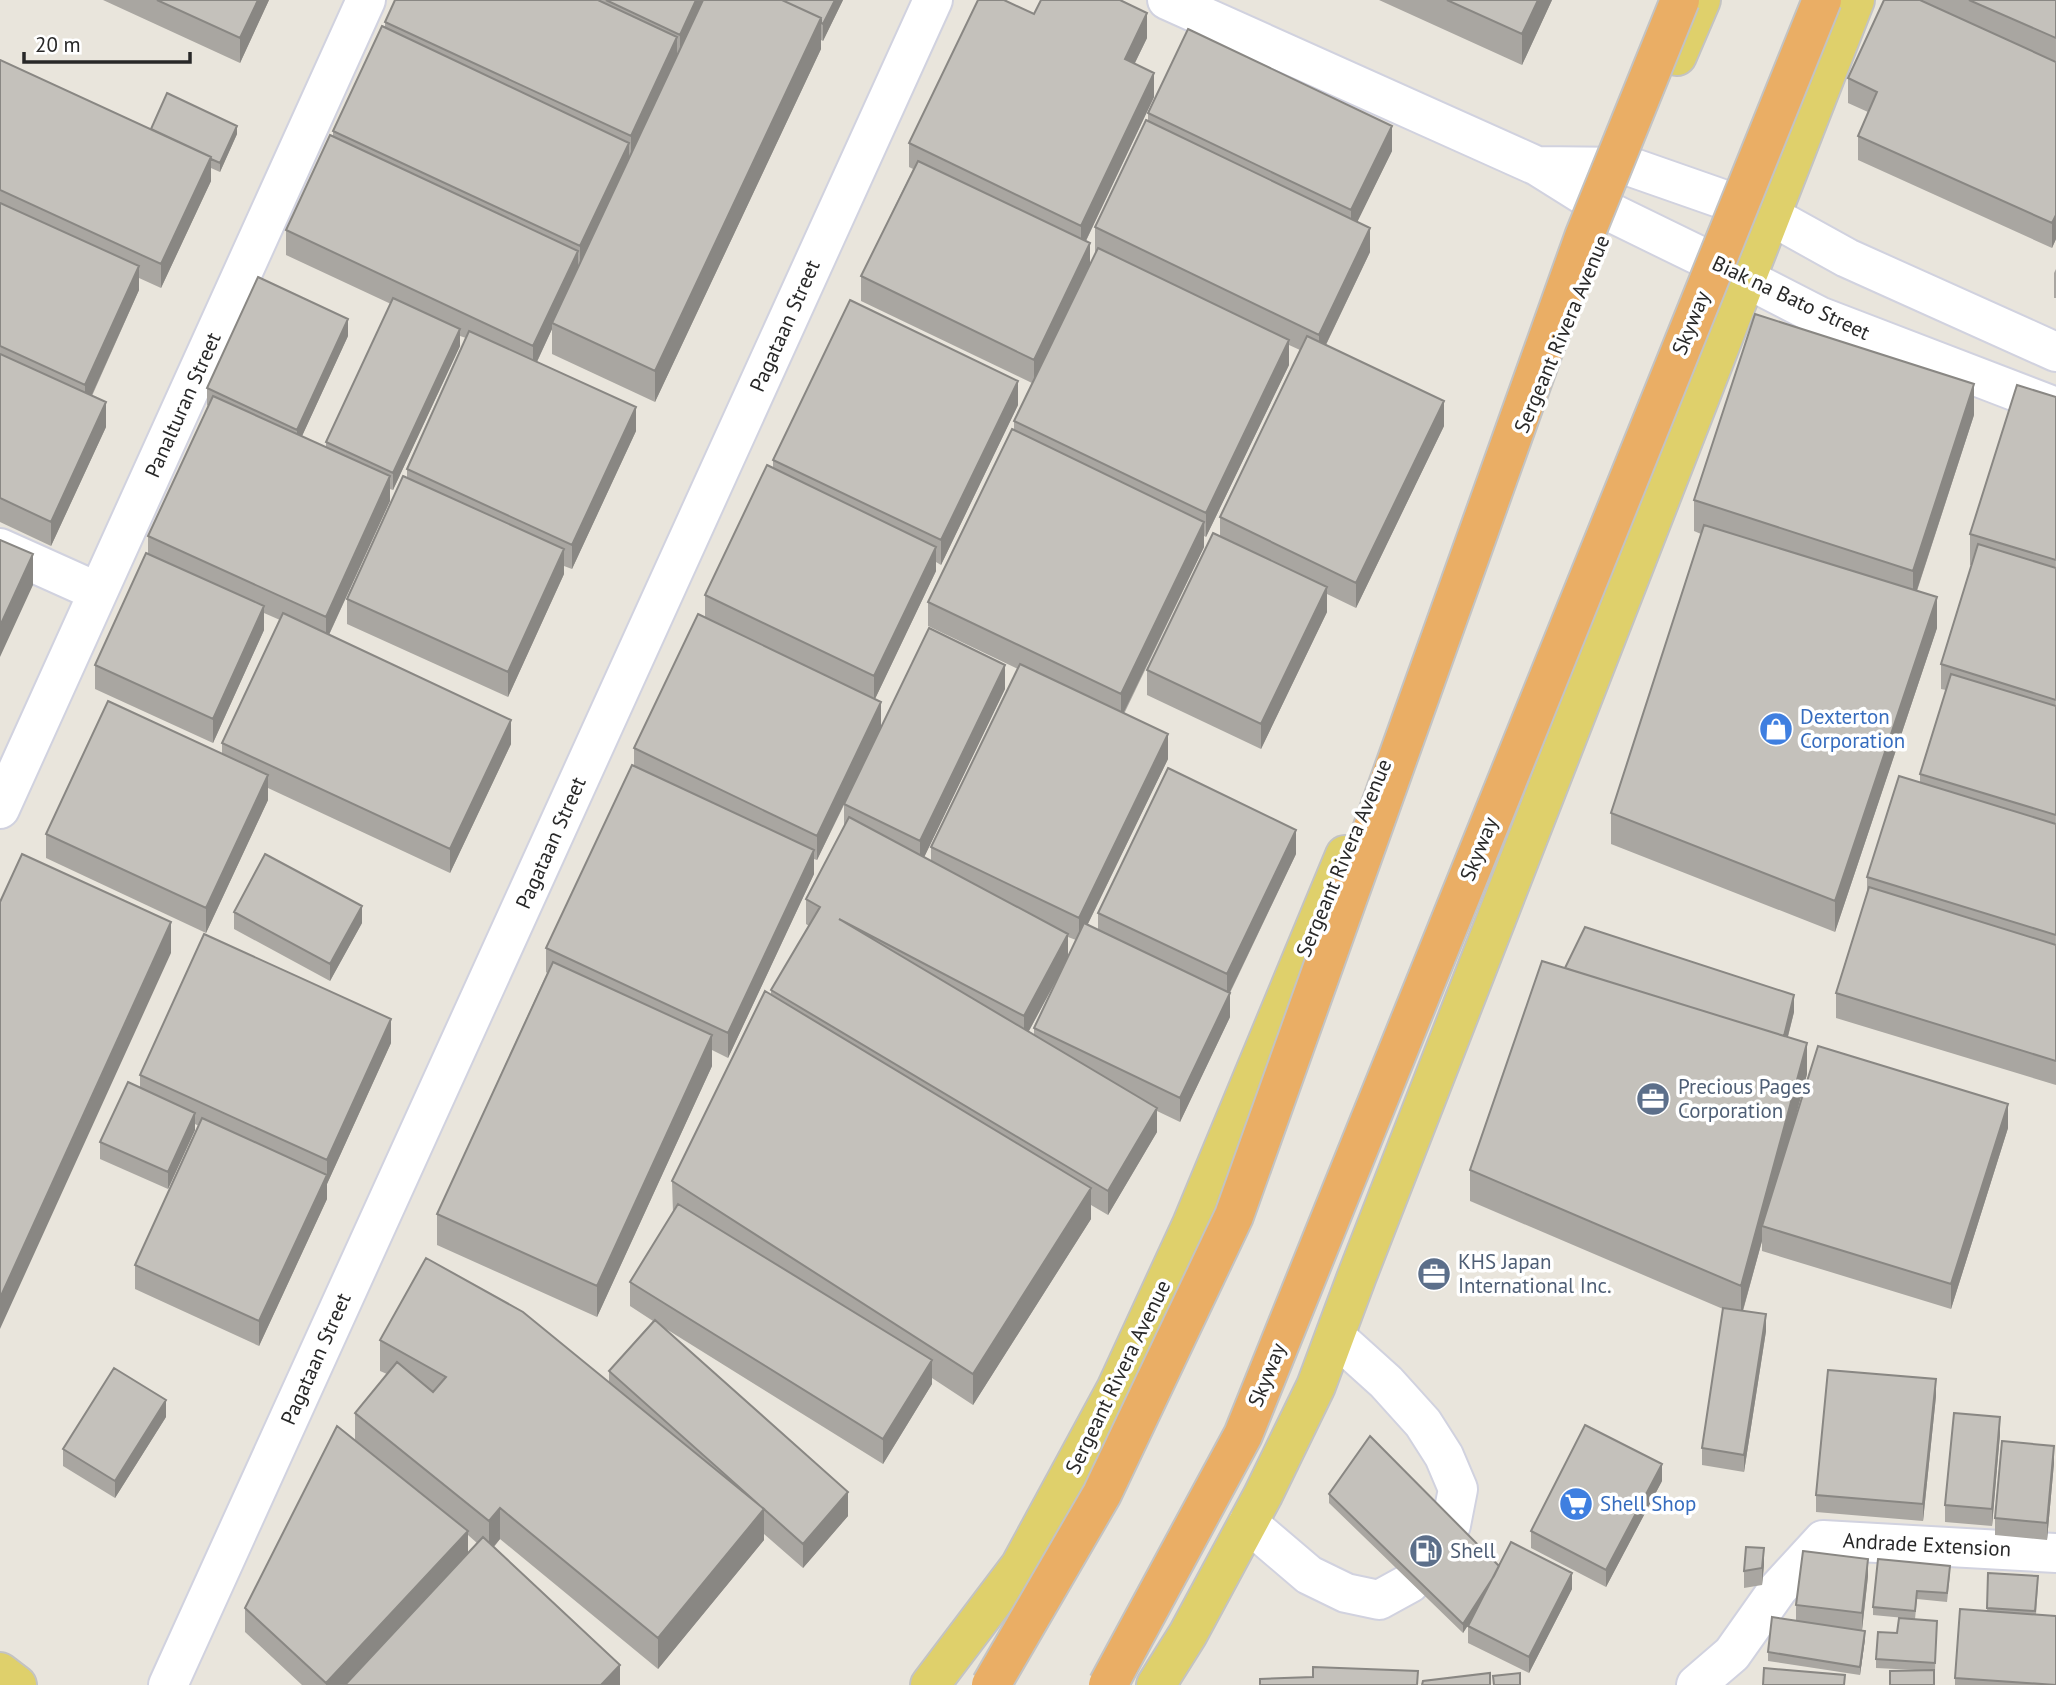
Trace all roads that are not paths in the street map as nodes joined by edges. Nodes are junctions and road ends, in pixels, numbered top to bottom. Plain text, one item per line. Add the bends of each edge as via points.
1 (366, 0) edge
2 (933, 0) edge
3 (1167, 0) edge
4 (1680, 0) edge
5 (1701, 0) edge
6 (1822, 0) edge
7 (1855, 0) edge
8 (1537, 166) junction
9 (1631, 167) junction
10 (1612, 214) junction
11 (1771, 216) junction
12 (1745, 278) junction
13 (2056, 352) edge
14 (2056, 407) edge
15 (0, 548) edge
16 (98, 592) junction
17 (0, 809) edge
18 (1335, 1336) junction
19 (1248, 1523) junction
20 (1451, 1525) edge
21 (2056, 1553) edge
22 (1410, 1583) edge
23 (0, 1672) edge
24 (17, 1685) edge
25 (168, 1685) edge
26 (930, 1685) edge
27 (991, 1685) edge
28 (1108, 1685) edge
29 (1156, 1685) edge
30 (1696, 1685) edge

1 - 16 street, Panalturan Street
2 - 25 street, Pagataan Street
3 - 8 street, Biak na Bato Street
4 - 27 highway, bridge via 1584,237 1234,1216 1101,1494
5 - 9 main road, Sergeant Rivera Avenue
6 - 28 highway, Skyway, bridge via 1243,1435
7 - 11 main road
8 - 9 street, Biak na Bato Street
8 - 10 street, Biak na Bato Street
9 - 10 main road, Sergeant Rivera Avenue
9 - 11 street, Biak na Bato Street
10 - 12 street, Biak na Bato Street
10 - 26 main road, Sergeant Rivera Avenue via 1192,1224 1116,1389 1020,1566
11 - 12 main road
11 - 13 street, Biak na Bato Street via 1847,258
12 - 14 street, Biak na Bato Street via 1819,316
12 - 18 main road
15 - 16 street
16 - 17 street, Panalturan Street
18 - 19 main road via 1316,1386
18 - 20 street via 1423,1423 1444,1456 1458,1489
19 - 22 street via 1309,1575 1346,1593 1380,1600
19 - 29 main road
21 - 30 street, Andrade Extension via 1823,1540 1778,1589 1732,1654
23 - 24 main road

